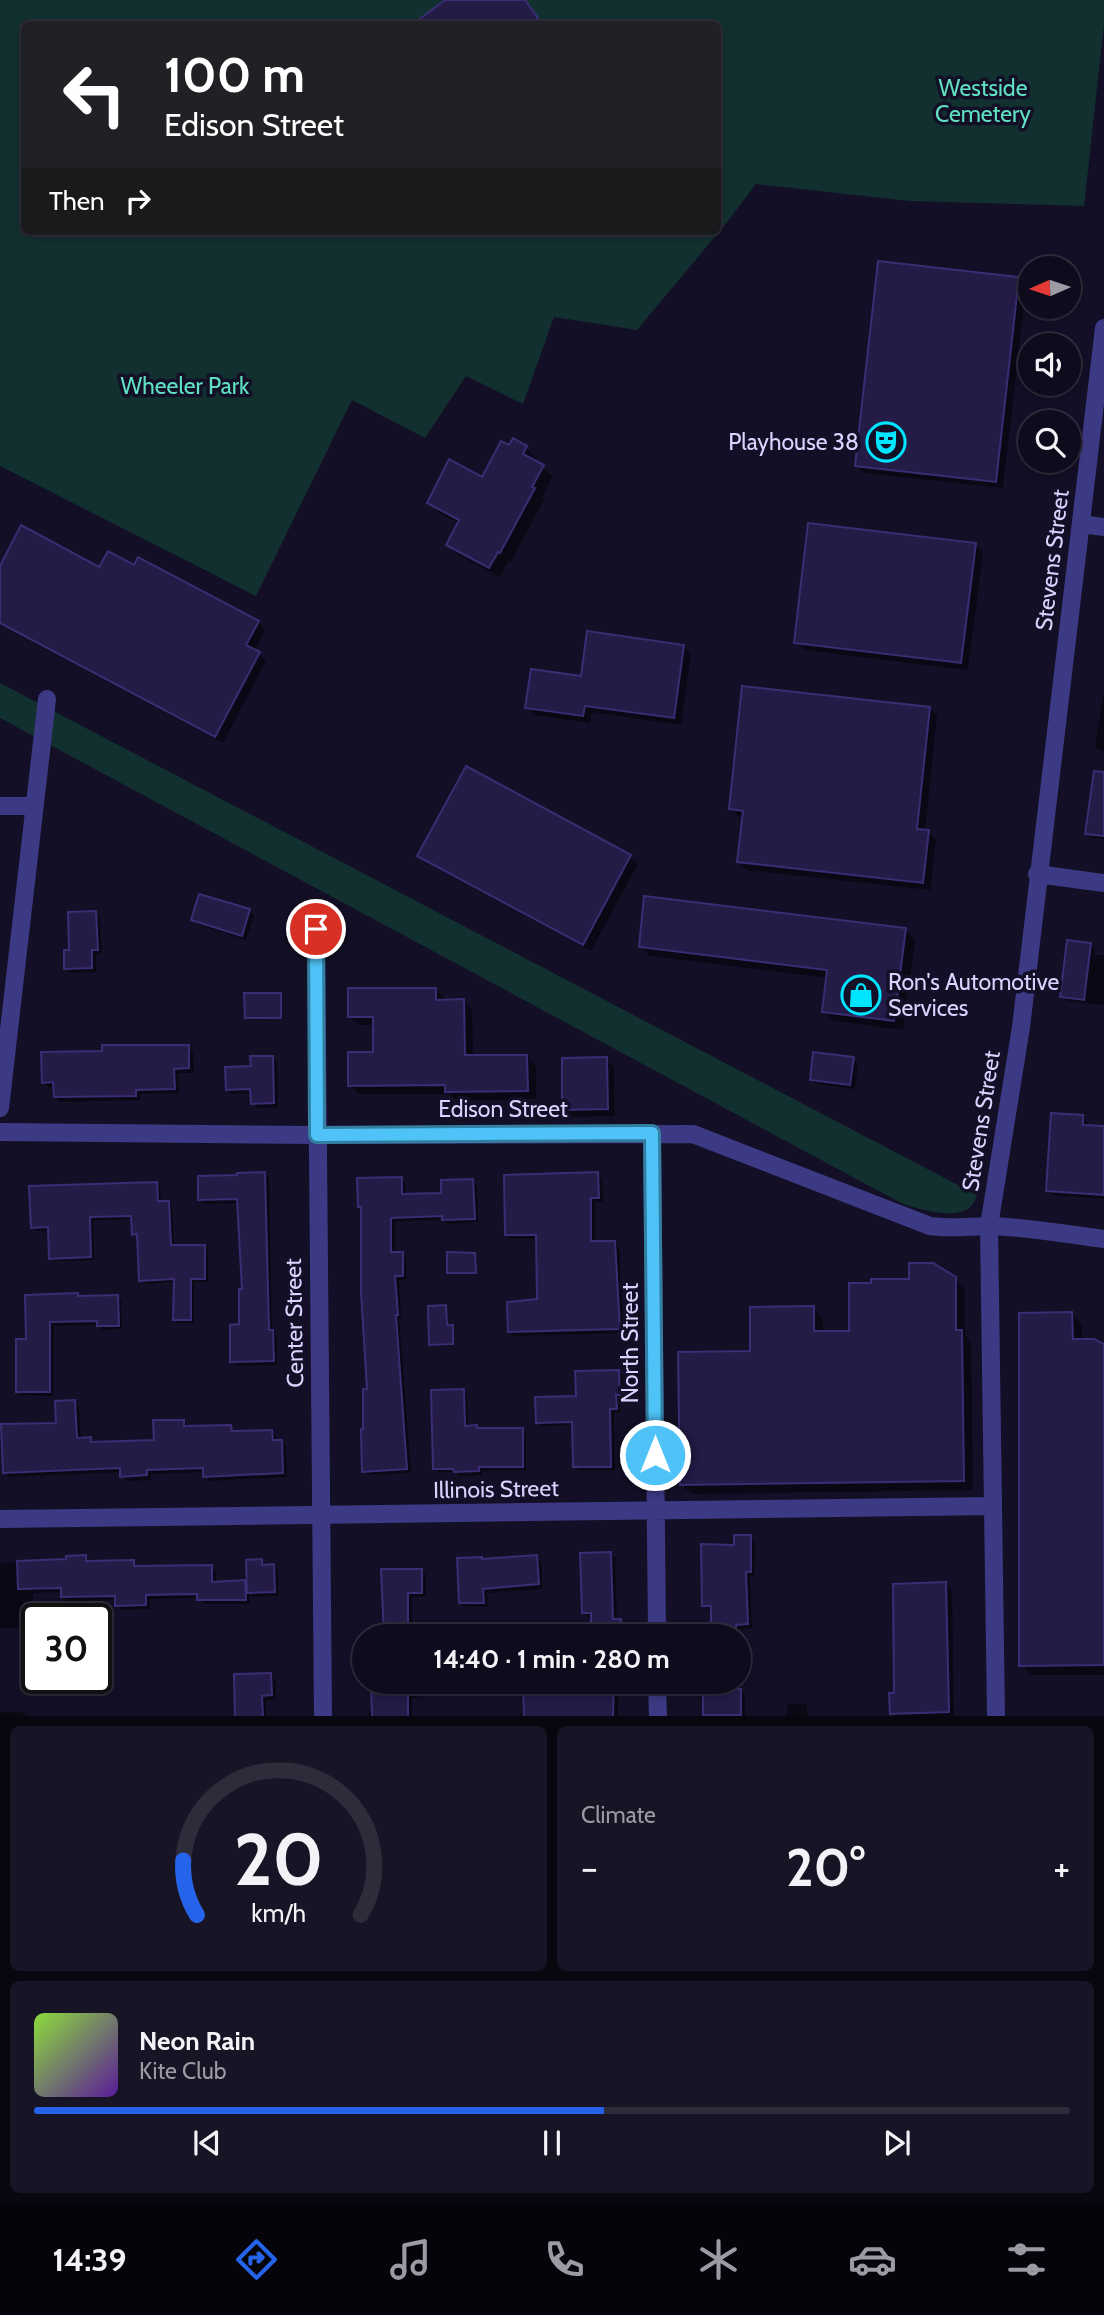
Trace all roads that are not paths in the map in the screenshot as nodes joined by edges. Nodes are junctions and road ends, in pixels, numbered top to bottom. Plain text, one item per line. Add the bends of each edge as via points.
1 (1104, 328) edge
2 (1081, 524) junction
3 (1104, 527) edge
4 (47, 699) dead end
5 (0, 806) edge
6 (34, 806) junction
7 (1037, 874) junction
8 (1104, 883) edge
9 (316, 929) dead end
10 (0, 1108) edge
11 (0, 1132) edge
12 (652, 1133) junction
13 (317, 1135) junction
14 (989, 1226) junction
15 (1104, 1239) edge
16 (993, 1506) junction
17 (655, 1511) junction
18 (321, 1516) junction
19 (0, 1519) edge
20 (657, 1624) edge
21 (657, 1694) edge
22 (323, 1716) edge
23 (658, 1716) edge
24 (996, 1716) edge

1 - 2 street, Stevens Street
2 - 3 street
2 - 7 street, Stevens Street
4 - 6 street
5 - 6 street
6 - 10 street
7 - 8 street
7 - 14 street, Stevens Street via 1021,1027
9 - 13 street, Center Street
11 - 13 street, Edison Street
12 - 13 street, Edison Street
12 - 14 street, Edison Street via 693,1134 930,1226
12 - 17 street, North Street
13 - 18 street, Center Street
14 - 15 street, Edison Street
14 - 16 street, Stevens Street
16 - 17 street, Illinois Street
16 - 24 street, Stevens Street
17 - 18 street, Illinois Street
17 - 20 street, North Street
18 - 19 street, Illinois Street
18 - 22 street, Center Street
21 - 23 street

